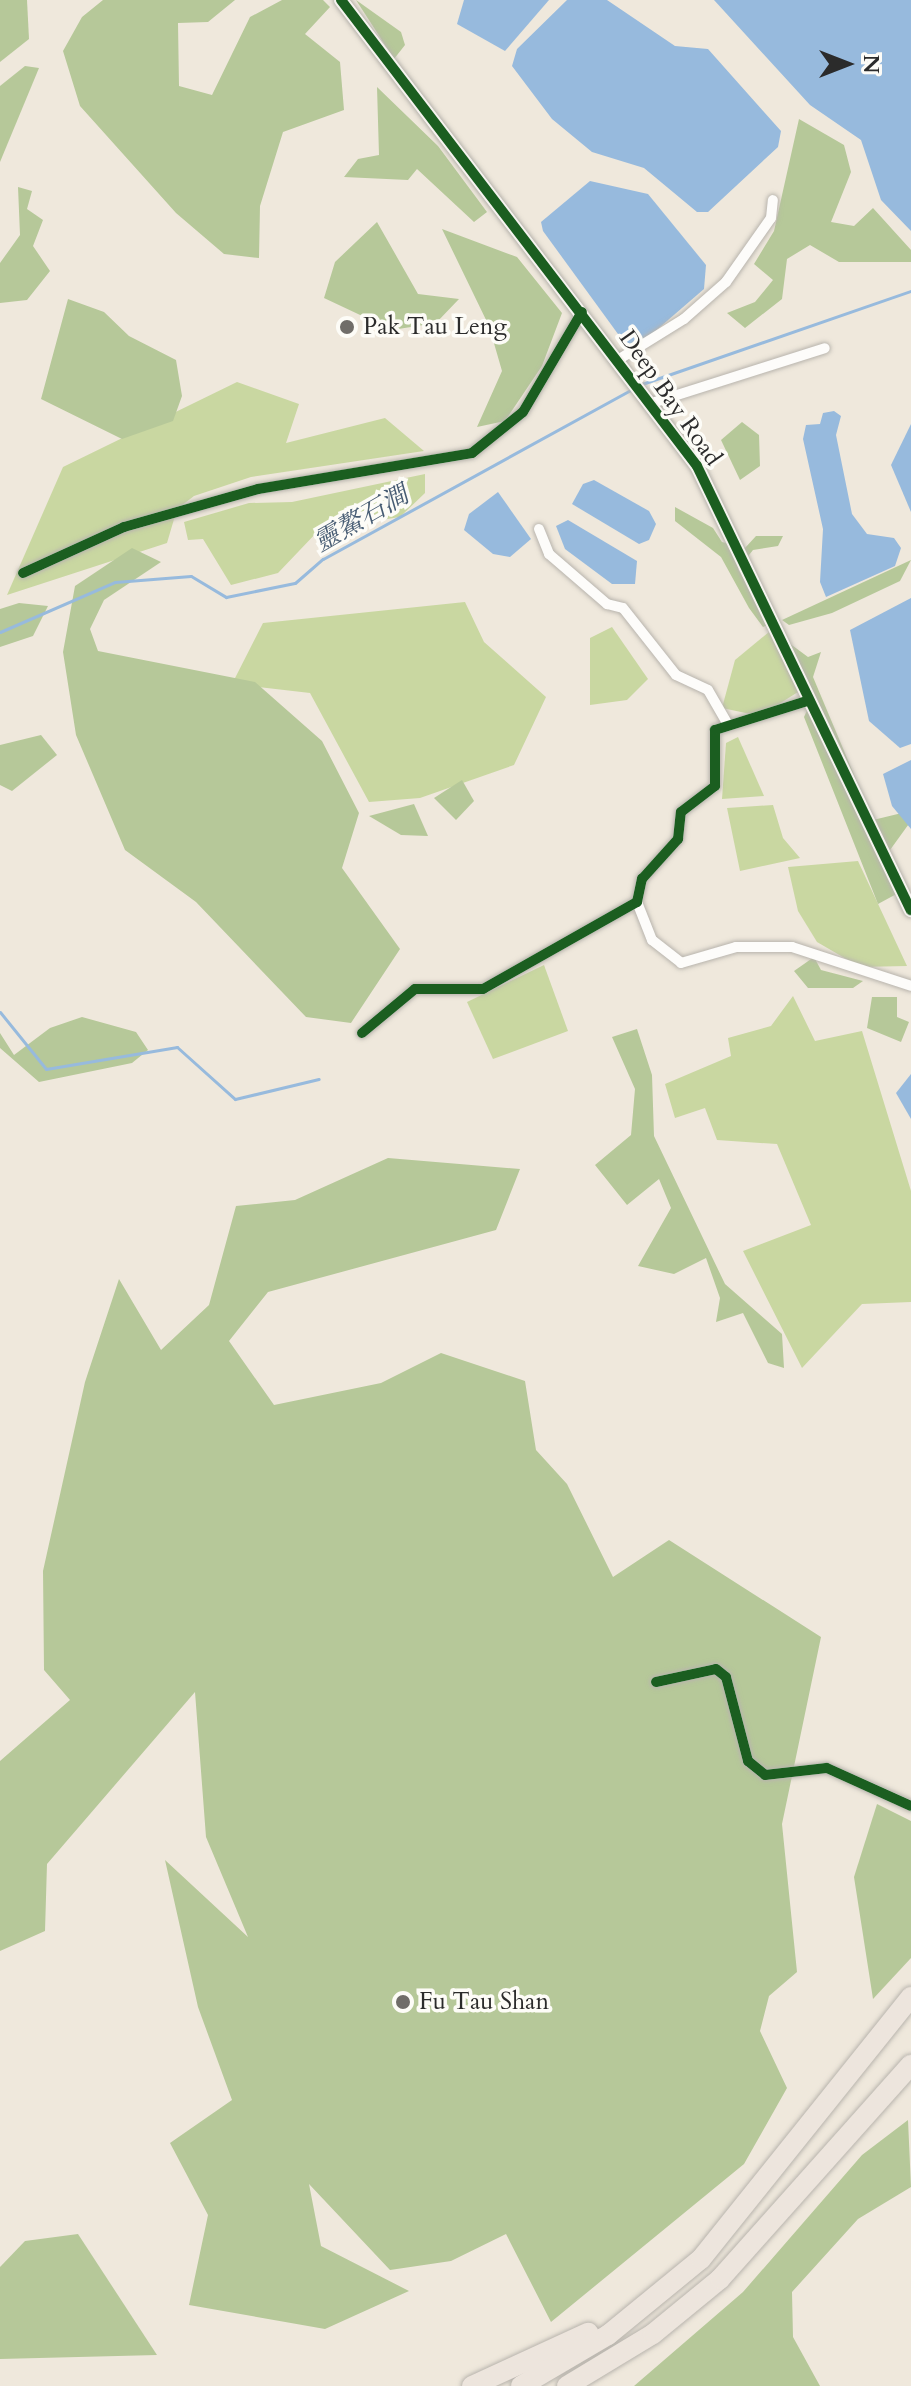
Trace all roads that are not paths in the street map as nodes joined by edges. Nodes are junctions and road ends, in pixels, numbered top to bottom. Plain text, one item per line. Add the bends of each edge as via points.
1 (341, 0) edge
2 (773, 200) dead end
3 (582, 312) junction
4 (825, 348) dead end
5 (621, 358) junction
6 (655, 402) junction
7 (539, 529) dead end
8 (23, 573) dead end
9 (807, 701) junction
10 (728, 724) junction
11 (637, 902) junction
12 (911, 910) edge
13 (911, 986) edge
14 (362, 1033) dead end
15 (656, 1682) dead end
16 (911, 1806) edge
17 (911, 1997) edge
18 (911, 2065) edge
19 (646, 2307) junction
20 (653, 2334) junction
21 (472, 2386) edge
22 (521, 2386) edge
23 (567, 2386) edge
24 (596, 2386) edge

1 - 3 street, Deep Bay Road
2 - 5 street via 771,218 726,282 684,319
3 - 5 street, Deep Bay Road
3 - 8 street via 523,412 472,453 258,489 124,527
4 - 6 street
5 - 6 street, Deep Bay Road
6 - 9 street, Deep Bay Road via 707,483
7 - 10 street via 549,554 607,604 623,608 676,675 708,690
9 - 10 street
9 - 12 street, Deep Bay Road
10 - 11 street via 715,730 715,786 681,812 678,839 642,879
11 - 13 street via 652,940 681,963 736,947 792,947
11 - 14 street via 483,989 415,989
15 - 16 street via 716,1669 726,1677 748,1761 765,1775 827,1768
17 - 19 highway via 740,2217
18 - 20 highway via 748,2251
19 - 21 highway
19 - 22 highway
20 - 23 highway
20 - 24 highway

